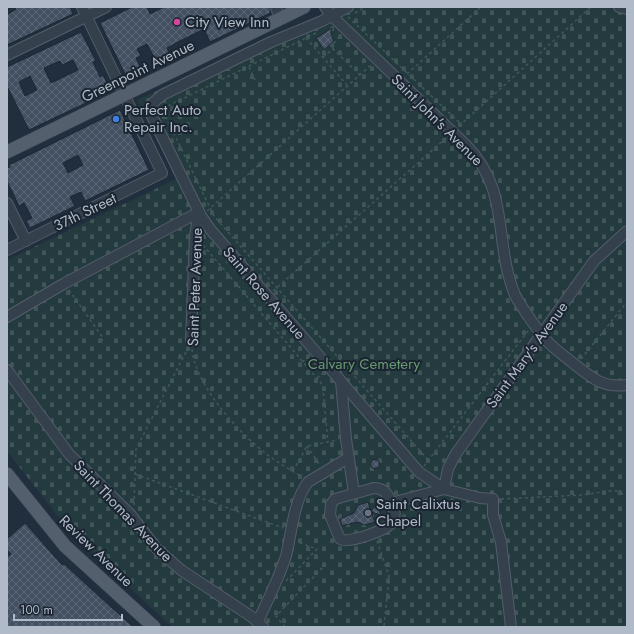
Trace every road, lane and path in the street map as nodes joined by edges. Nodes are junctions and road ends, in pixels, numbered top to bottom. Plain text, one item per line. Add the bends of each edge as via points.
1 (82, 7) edge
2 (106, 7) edge
3 (304, 7) edge
4 (325, 7) edge
5 (365, 7) edge
6 (481, 7) edge
7 (585, 7) edge
8 (619, 7) edge
9 (591, 8) edge
10 (627, 9) edge
11 (351, 10) edge
12 (278, 13) edge
13 (87, 17) junction
14 (335, 19) junction
15 (346, 29) junction
16 (319, 32) dead end
17 (306, 38) junction
18 (333, 49) junction
19 (7, 55) edge
20 (323, 58) junction
21 (377, 60) junction
22 (249, 66) junction
23 (407, 74) junction
24 (360, 75) junction
25 (255, 80) dead end
26 (348, 86) junction
27 (125, 95) junction
28 (461, 124) junction
29 (452, 132) junction
30 (7, 152) edge
31 (7, 203) edge
32 (210, 209) junction
33 (200, 214) junction
34 (627, 231) edge
35 (195, 236) junction
36 (26, 241) junction
37 (7, 250) edge
38 (64, 283) junction
39 (276, 288) junction
40 (627, 302) edge
41 (7, 317) edge
42 (535, 323) junction
43 (542, 335) junction
44 (191, 341) junction
45 (101, 342) dead end
46 (576, 365) junction
47 (7, 370) edge
48 (341, 381) junction
49 (627, 386) edge
50 (346, 439) junction
51 (328, 442) junction
52 (307, 446) junction
53 (348, 458) junction
54 (428, 460) junction
55 (293, 472) junction
56 (325, 472) junction
57 (419, 472) junction
58 (7, 474) edge
59 (134, 474) junction
60 (308, 482) junction
61 (444, 489) junction
62 (354, 493) junction
63 (627, 496) edge
64 (493, 499) junction
65 (391, 503) junction
66 (134, 519) junction
67 (374, 532) junction
68 (291, 535) junction
69 (326, 564) dead end
70 (275, 583) junction
71 (260, 624) edge
72 (154, 627) edge
73 (286, 627) edge
74 (384, 627) edge
75 (511, 627) edge

1 - 13 street
2 - 13 street
3 - 12 main road, Greenpoint Avenue
4 - 14 street, Saint John's Avenue
5 - 11 path
6 - 23 path
7 - 9 path
8 - 10 street
9 - 28 path
11 - 14 street
12 - 27 main road, Greenpoint Avenue
13 - 19 street
13 - 27 street
14 - 15 street, Saint John's Avenue
14 - 23 path via 348,17
14 - 33 street, Saint Rose Avenue via 271,42 162,95 155,101 152,108 154,120
15 - 18 path via 333,44
15 - 21 street, Saint John's Avenue
16 - 17 path
17 - 20 path
17 - 22 path
18 - 20 path
18 - 24 path
20 - 26 path
21 - 24 path
21 - 29 street, Saint John's Avenue
22 - 25 path
22 - 32 path via 162,109
23 - 28 path
24 - 26 path
26 - 32 path
27 - 30 main road, Greenpoint Avenue
27 - 36 street, 37th Street via 162,173
28 - 29 path
29 - 39 path
29 - 42 street, Saint John's Avenue via 476,155 489,176 498,203 505,258 513,288 522,308
31 - 36 street
32 - 33 path
32 - 39 path via 222,227
33 - 35 street, Saint Peter Avenue
33 - 38 street
33 - 48 street, Saint Rose Avenue via 210,229
34 - 43 street, Saint Mary's Avenue via 594,261
35 - 44 street, Saint Peter Avenue
35 - 51 path via 321,383
36 - 37 street, 37th Street
38 - 41 street
38 - 45 path via 103,338
39 - 54 path
40 - 46 path
42 - 43 street, Saint John's Avenue
42 - 54 path
43 - 46 street, Saint John's Avenue
43 - 61 street, Saint Mary's Avenue via 452,459
44 - 55 path, Saint Peter Avenue via 196,368 214,398 249,439
44 - 59 path via 136,450
46 - 49 street, Saint John's Avenue via 604,384
47 - 66 street, Saint Thomas Avenue via 72,458
48 - 50 street
48 - 57 street, Saint Rose Avenue
50 - 51 path
50 - 53 street
51 - 52 path
52 - 55 path
52 - 56 path
53 - 56 street
53 - 62 street
54 - 57 path
55 - 60 path, Saint Peter Avenue
56 - 60 street
57 - 61 street, Saint Rose Avenue
58 - 72 main road, Review Avenue via 65,546
59 - 66 path
59 - 68 path
60 - 68 street via 300,496
61 - 64 street
61 - 65 street
62 - 65 street via 374,488 381,489 387,493
62 - 67 street via 335,499 330,506 330,516 336,534 340,539 347,541
63 - 64 path via 610,491 576,496
64 - 75 street via 493,515 501,542
65 - 67 street via 393,520 389,526
66 - 71 street, Saint Thomas Avenue via 153,544 174,564
67 - 74 path via 389,576
68 - 70 street via 284,563
68 - 70 path via 317,549 280,588
69 - 73 path via 276,616
70 - 71 street

